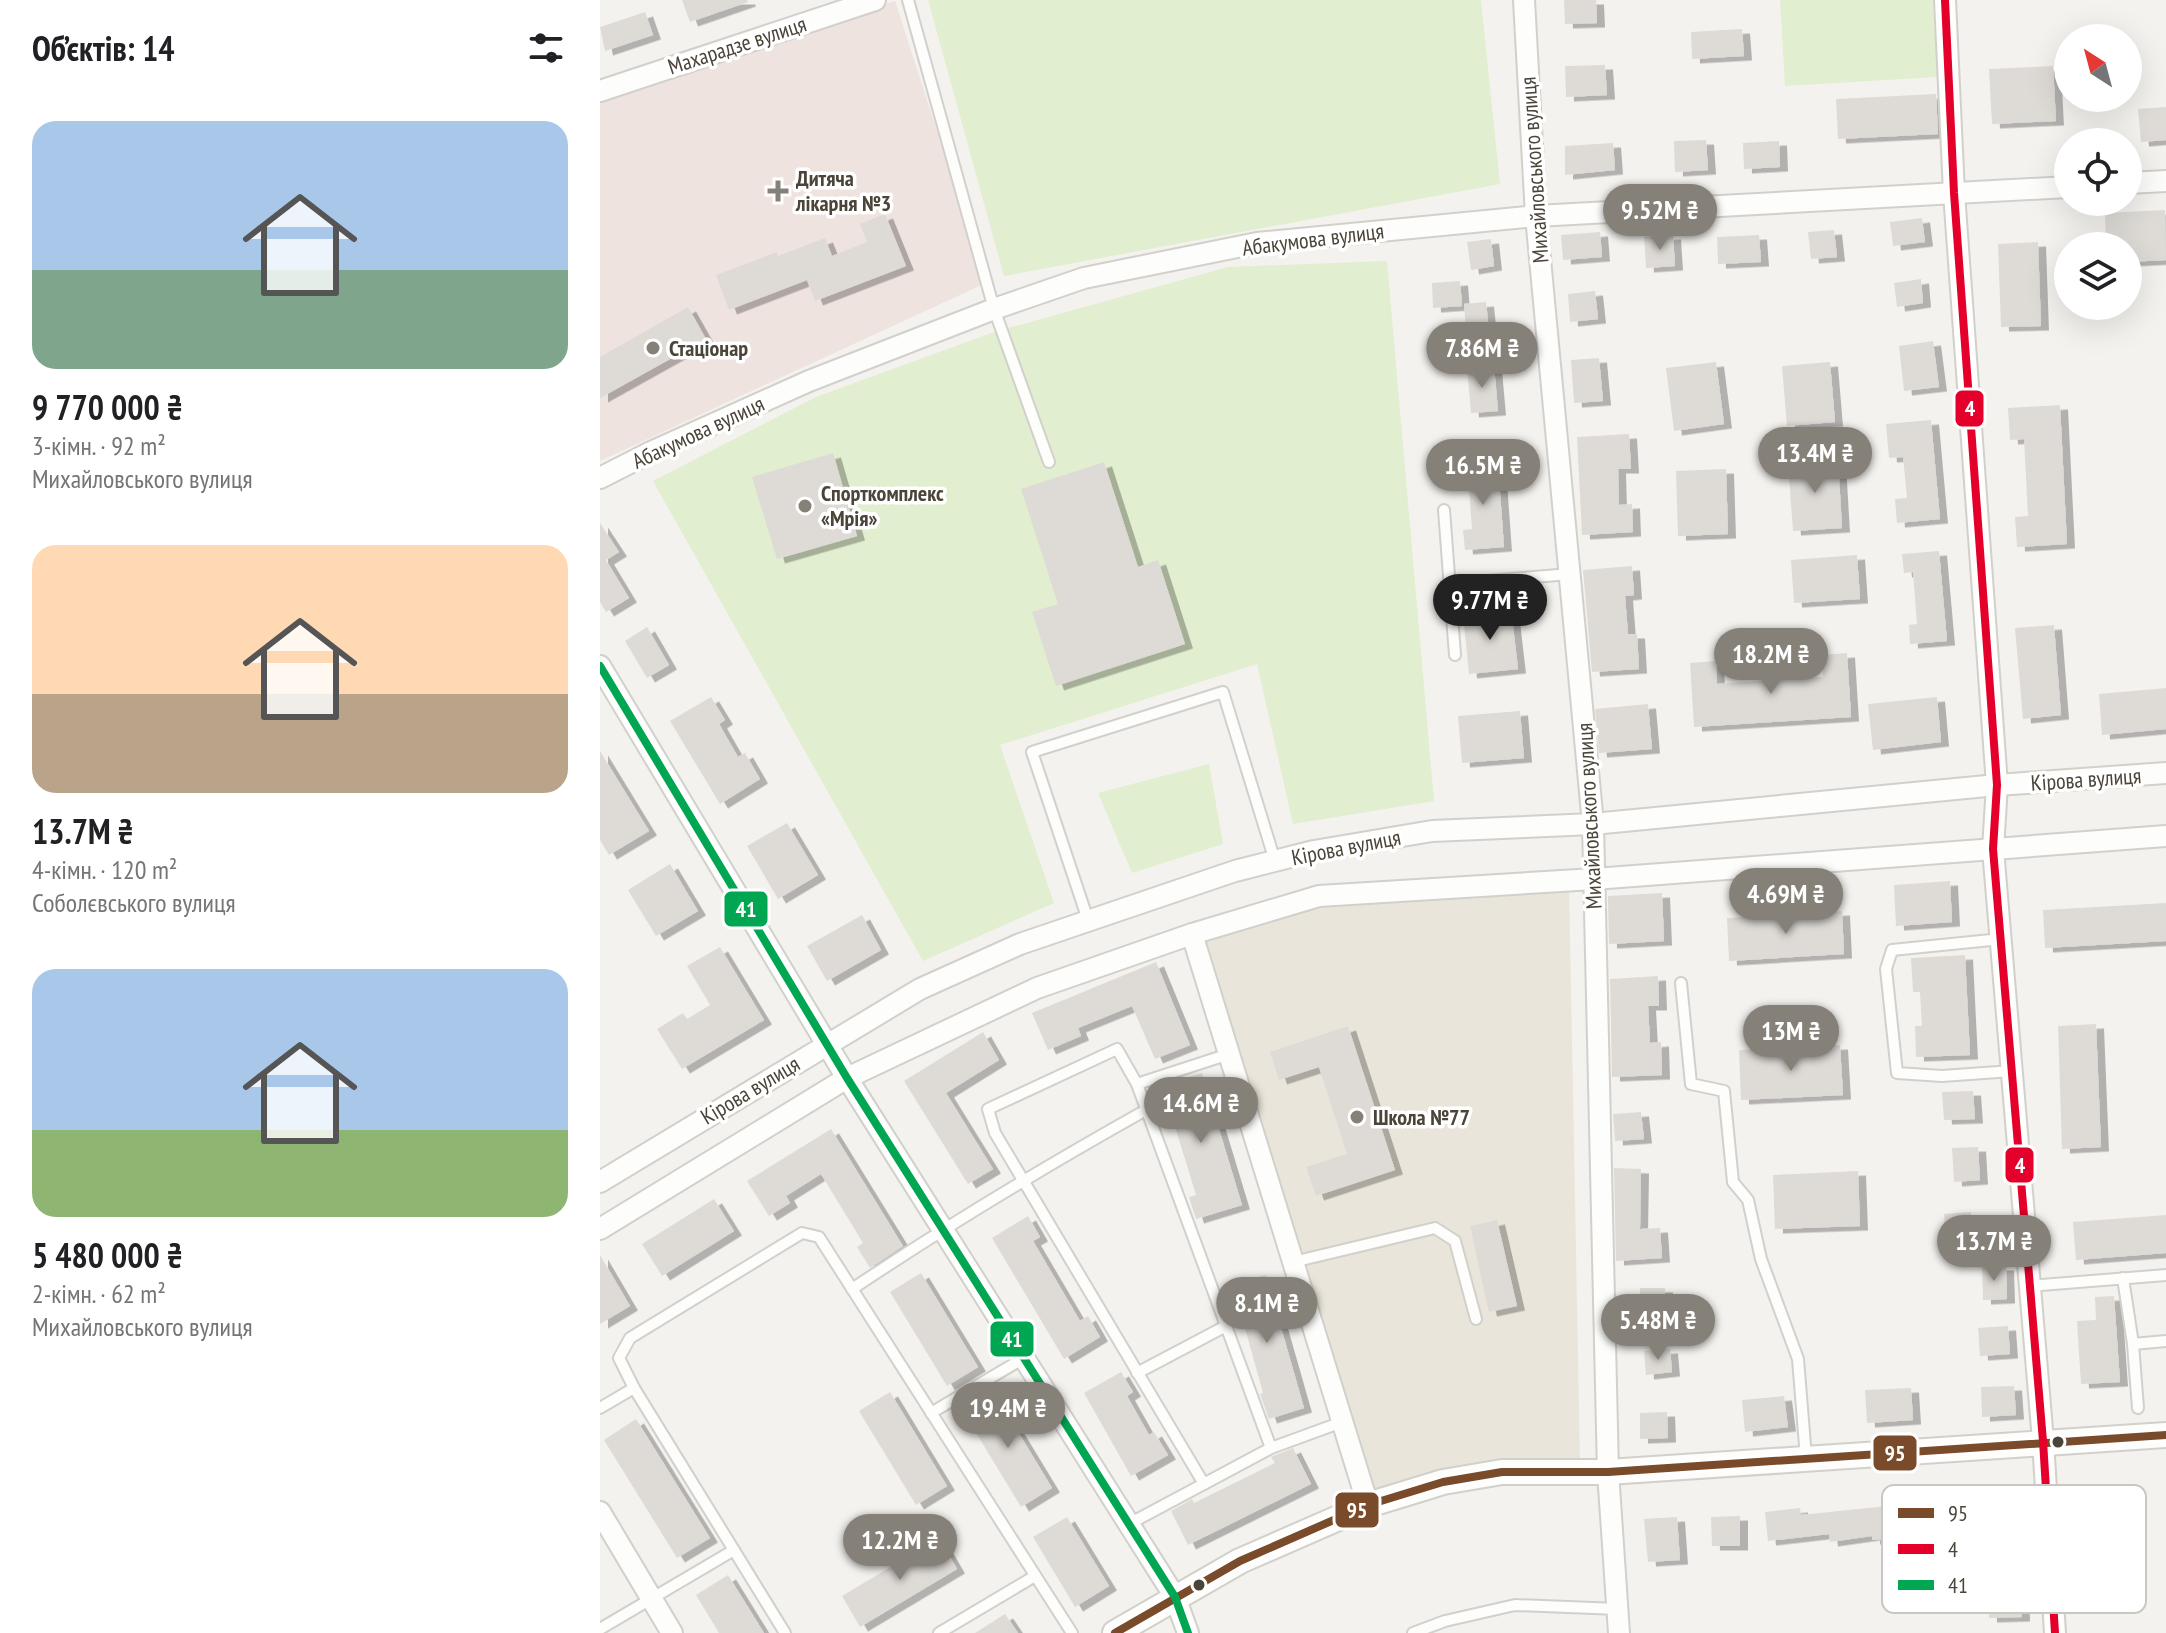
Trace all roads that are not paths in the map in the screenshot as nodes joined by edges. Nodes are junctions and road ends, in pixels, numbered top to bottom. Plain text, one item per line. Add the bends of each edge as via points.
1 (875, 0) edge
2 (908, 0) edge
3 (1524, 0) edge
4 (1945, 0) edge
5 (600, 91) edge
6 (2166, 181) edge
7 (2142, 182) edge
8 (2054, 188) edge
9 (1954, 193) junction
10 (1536, 216) junction
11 (994, 309) junction
12 (1049, 462) dead end
13 (600, 478) edge
14 (1444, 510) dead end
15 (1570, 574) junction
16 (1450, 584) junction
17 (1455, 655) dead end
18 (600, 666) edge
19 (2166, 773) edge
20 (1997, 785) junction
21 (1593, 824) junction
22 (2166, 836) edge
23 (1993, 849) junction
24 (1275, 861) junction
25 (1594, 879) junction
26 (1088, 920) junction
27 (1192, 934) junction
28 (2001, 939) junction
29 (1681, 983) dead end
30 (826, 1043) junction
31 (1229, 1054) junction
32 (2012, 1071) junction
33 (847, 1078) junction
34 (1137, 1084) junction
35 (1146, 1110) junction
36 (1022, 1179) junction
37 (600, 1182) edge
38 (942, 1228) junction
39 (600, 1229) edge
40 (1293, 1262) junction
41 (2166, 1275) edge
42 (2123, 1278) junction
43 (2030, 1286) junction
44 (852, 1289) junction
45 (1476, 1319) dead end
46 (1226, 1326) junction
47 (2166, 1341) edge
48 (2133, 1344) junction
49 (1024, 1358) junction
50 (1137, 1373) junction
51 (634, 1388) junction
52 (600, 1408) edge
53 (2138, 1408) dead end
54 (931, 1413) junction
55 (1342, 1422) junction
56 (2166, 1435) edge
57 (2043, 1441) junction
58 (1271, 1448) junction
59 (1806, 1458) junction
60 (1608, 1472) junction
61 (1204, 1484) junction
62 (2046, 1485) edge
63 (1368, 1505) junction
64 (600, 1512) edge
65 (1129, 1524) junction
66 (734, 1550) junction
67 (1035, 1576) junction
68 (1175, 1597) junction
69 (652, 1599) junction
70 (1618, 1609) junction
71 (2054, 1613) edge
72 (600, 1629) edge
73 (672, 1633) edge
74 (785, 1633) edge
75 (939, 1633) edge
76 (1072, 1633) edge
77 (1115, 1633) edge
78 (1188, 1633) edge
79 (1413, 1633) edge
80 (1619, 1633) edge
81 (2055, 1633) edge

1 - 5 street, Махарадзе вулиця
2 - 11 lane
3 - 10 street, Михайловського вулиця
4 - 9 street
6 - 7 street
8 - 9 street, Абакумова вулиця
9 - 10 street, Абакумова вулиця
9 - 20 street
10 - 11 street, Абакумова вулиця via 1257,243 1084,278
10 - 15 street, Михайловського вулиця
11 - 12 lane
11 - 13 street, Абакумова вулиця via 809,381
14 - 16 lane
15 - 16 lane
15 - 21 street, Михайловського вулиця
16 - 17 lane
18 - 30 street
19 - 20 street, Кірова вулиця
20 - 21 street, Кірова вулиця
20 - 23 street
21 - 24 street, Кірова вулиця via 1432,831
21 - 25 street, Михайловського вулиця
22 - 23 street, Кірова вулиця
23 - 25 street, Кірова вулиця
23 - 28 street
24 - 26 street, Кірова вулиця
24 - 26 lane via 1223,692 1032,752
25 - 27 street, Кірова вулиця via 1319,896
25 - 60 street, Михайловського вулиця
26 - 30 street, Кірова вулиця via 920,989
27 - 31 street
27 - 33 street, Кірова вулиця via 1037,988
28 - 32 street
28 - 32 lane via 1892,950 1886,969 1897,1073
29 - 59 lane via 1691,1084 1724,1091 1733,1182 1748,1200 1761,1259 1798,1359
30 - 33 street
30 - 37 street, Кірова вулиця
31 - 34 lane
31 - 40 street
32 - 43 street
33 - 38 street
33 - 39 street, Кірова вулиця
34 - 35 lane
34 - 36 lane via 1117,1049 988,1109 995,1133
35 - 36 lane
35 - 46 lane
36 - 38 lane
36 - 50 lane
38 - 44 lane
38 - 49 street
40 - 45 lane via 1435,1228 1455,1241
40 - 55 street
41 - 42 lane
42 - 43 lane
42 - 48 lane
43 - 57 street
44 - 51 lane via 819,1237 802,1233 630,1338 619,1358
44 - 54 lane
46 - 50 lane
46 - 58 lane
47 - 48 lane
48 - 53 lane
49 - 54 lane
49 - 65 street
50 - 61 lane
51 - 52 lane
51 - 66 lane
54 - 67 lane
55 - 58 lane
55 - 63 street
56 - 57 street
57 - 59 street
57 - 62 street
58 - 61 lane
59 - 60 street
60 - 63 street via 1502,1472 1443,1482
60 - 70 street, Михайловського вулиця
61 - 65 lane
63 - 68 street via 1240,1561
64 - 69 street
65 - 68 street
66 - 69 lane
66 - 74 lane
67 - 75 lane
67 - 76 lane
68 - 77 street
68 - 78 street
69 - 72 lane
69 - 73 street
70 - 79 lane via 1515,1605
70 - 80 street, Михайловського вулиця
71 - 81 street

